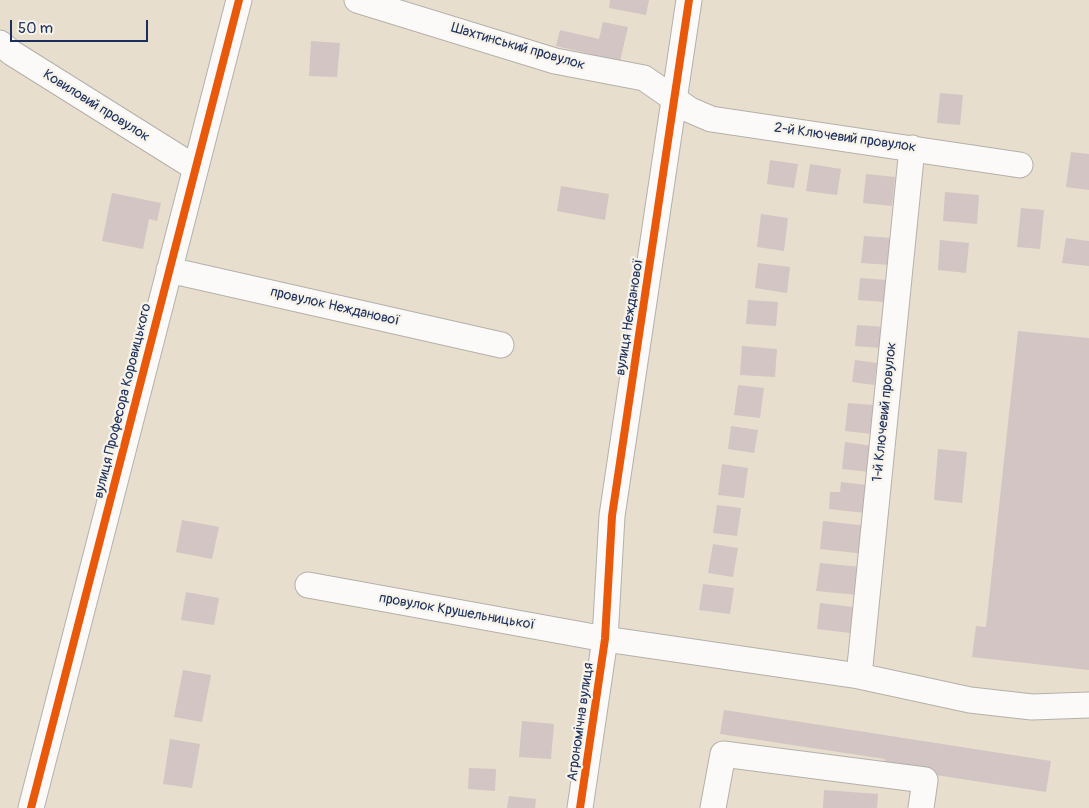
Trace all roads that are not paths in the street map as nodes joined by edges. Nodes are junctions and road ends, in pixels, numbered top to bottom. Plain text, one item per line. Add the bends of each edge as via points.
1 (239, 0) edge
2 (357, 0) edge
3 (689, 0) edge
4 (0, 43) edge
5 (675, 98) junction
6 (912, 148) junction
7 (1020, 165) dead end
8 (194, 167) junction
9 (169, 270) junction
10 (501, 345) dead end
11 (308, 585) dead end
12 (606, 639) junction
13 (859, 676) junction
14 (1089, 705) edge
15 (31, 808) edge
16 (580, 808) edge
17 (713, 808) edge
18 (921, 808) edge

1 - 8 street, вулиця Професора Коровицького
2 - 5 street, Шахтинський провулок via 555,61 644,78
3 - 5 street, вулиця Нежданової
4 - 8 street, Ковиловий провулок
5 - 6 street, 2-й Ключевий провулок via 700,115 711,118
5 - 12 street, вулиця Нежданової via 612,516
6 - 7 street, 2-й Ключевий провулок
6 - 13 street, 1-й Ключевий провулок
8 - 9 street, вулиця Професора Коровицького
9 - 10 street, провулок Нежданової
9 - 15 street, вулиця Професора Коровицького
11 - 12 street, провулок Крушельницької
12 - 13 street
12 - 16 street, Агрономічна вулиця
13 - 14 street via 970,700 1032,707
17 - 18 street via 723,754 924,780

